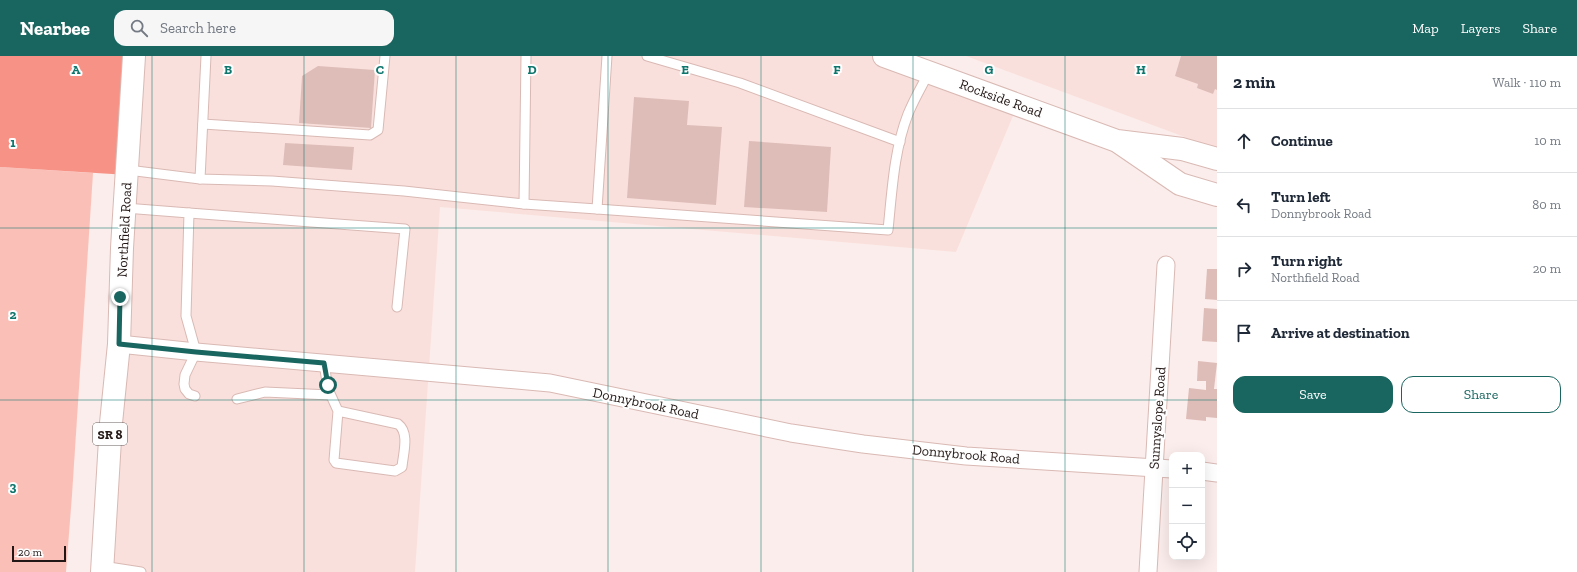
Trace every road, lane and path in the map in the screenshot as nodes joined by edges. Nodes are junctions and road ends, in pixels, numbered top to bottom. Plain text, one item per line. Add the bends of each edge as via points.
1 (134, 56) edge
2 (206, 56) edge
3 (385, 56) edge
4 (526, 56) edge
5 (607, 56) edge
6 (647, 56) edge
7 (884, 56) edge
8 (929, 72) junction
9 (203, 124) junction
10 (1117, 141) junction
11 (900, 142) junction
12 (1217, 159) edge
13 (128, 170) junction
14 (200, 179) junction
15 (1217, 195) edge
16 (524, 204) junction
17 (125, 208) junction
18 (597, 209) junction
19 (189, 213) junction
20 (1166, 265) dead end
21 (397, 307) dead end
22 (119, 344) junction
23 (196, 352) junction
24 (324, 363) junction
25 (330, 395) junction
26 (195, 396) dead end
27 (236, 399) dead end
28 (338, 411) junction
29 (1154, 468) junction
30 (1169, 469) edge
31 (1205, 472) edge
32 (1217, 473) edge
33 (102, 569) edge
34 (141, 572) edge
35 (1148, 572) edge

1 - 13 main road, Northfield Road / SR 8
2 - 9 lane
3 - 9 lane via 378,130 370,135
4 - 16 lane
5 - 18 lane
6 - 11 lane via 740,83
7 - 8 main road, Rockside Road
8 - 10 main road, Rockside Road
8 - 11 lane via 908,114
9 - 14 lane
10 - 12 main road, Rockside Road via 1182,149
10 - 15 main road, Rockside Road via 1180,184
11 - 18 lane via 888,230
13 - 14 lane
13 - 17 main road, Northfield Road / SR 8
14 - 16 lane via 272,181 404,191
16 - 18 lane
17 - 19 lane
17 - 22 main road, Northfield Road / SR 8
19 - 21 lane via 405,229
19 - 23 lane via 186,316
20 - 29 street, Sunnyslope Road
22 - 23 street, Donnybrook Road
22 - 33 main road, Northfield Road / SR 8 via 111,423
23 - 24 street, Donnybrook Road
23 - 26 lane via 185,375 184,384 189,394
24 - 25 lane
24 - 29 street, Donnybrook Road via 550,383 791,433 871,445 966,456
25 - 27 lane via 266,392
25 - 28 lane
28 - 28 lane via 403,427 405,436 402,467 395,471 336,463 334,460
29 - 30 street, Donnybrook Road
29 - 35 street, Sunnyslope Road
31 - 32 street
33 - 34 lane

